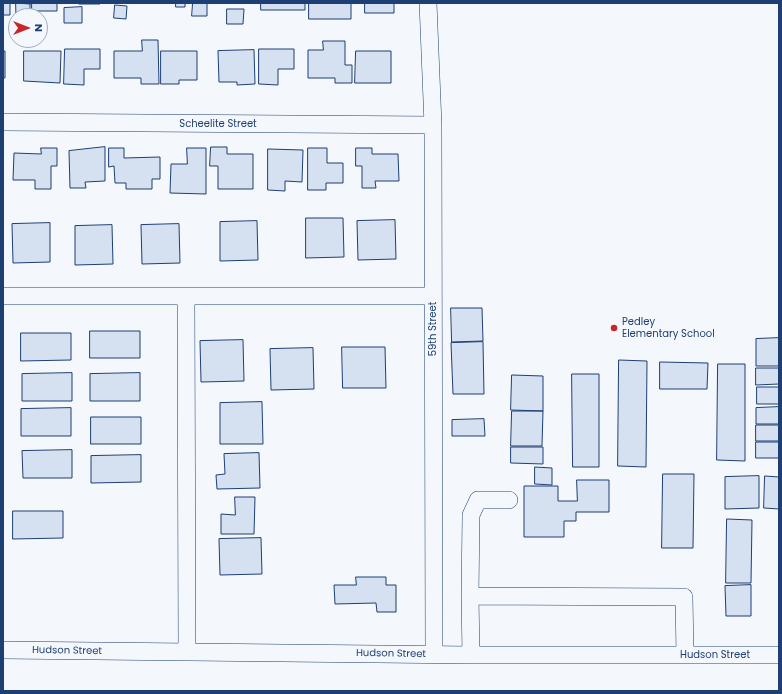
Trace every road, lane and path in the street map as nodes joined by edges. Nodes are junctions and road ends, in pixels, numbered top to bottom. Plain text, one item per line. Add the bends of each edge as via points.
1 (428, 3) edge
2 (3, 122) edge
3 (433, 125) junction
4 (3, 296) edge
5 (186, 296) junction
6 (433, 296) junction
7 (509, 500) dead end
8 (470, 596) junction
9 (3, 650) edge
10 (187, 652) junction
11 (434, 654) junction
12 (471, 655) junction
13 (685, 655) junction
14 (779, 656) edge

1 - 3 street, 59th Street
2 - 3 street, Scheelite Street
3 - 6 street, 59th Street
4 - 5 street
5 - 6 street
5 - 10 street
6 - 11 street, 59th Street
7 - 8 street via 478,500 471,515
8 - 12 street
8 - 13 street via 684,597
9 - 10 street, Hudson Street
10 - 11 street, Hudson Street
11 - 12 street, Hudson Street
12 - 13 street, Hudson Street
13 - 14 street, Hudson Street

